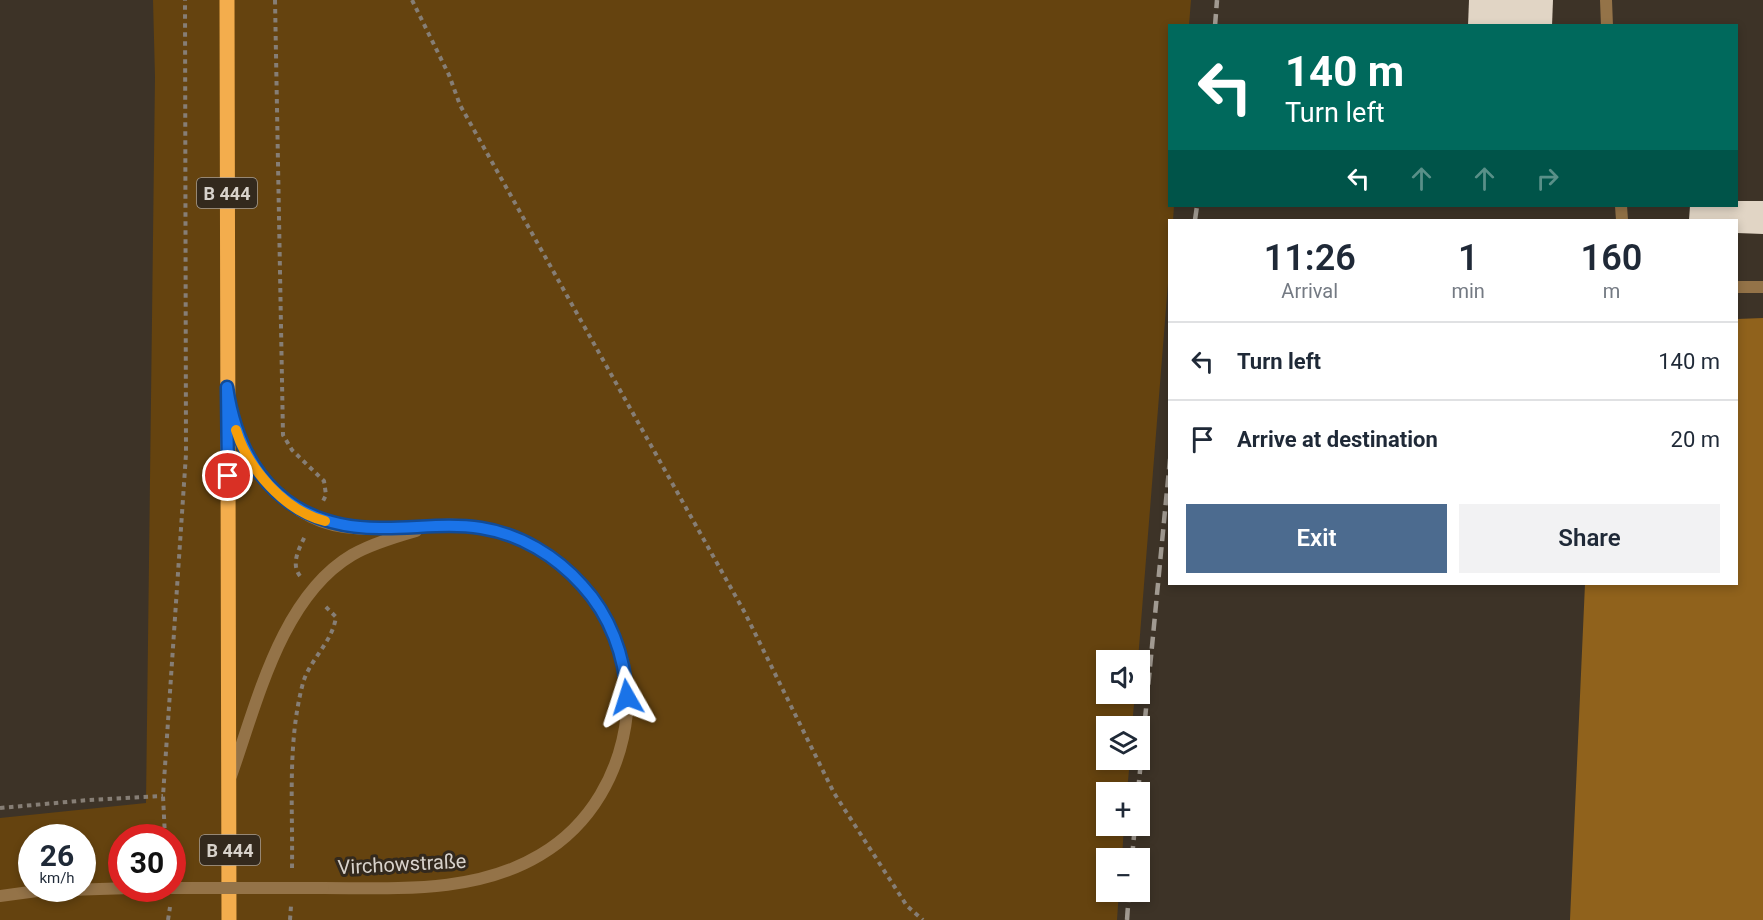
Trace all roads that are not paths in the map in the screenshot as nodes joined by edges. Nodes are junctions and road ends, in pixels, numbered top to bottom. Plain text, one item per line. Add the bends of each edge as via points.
1 (227, 0) edge
2 (1605, 0) edge
3 (1607, 24) edge
4 (1738, 287) edge
5 (1763, 287) edge
6 (227, 387) junction
7 (434, 526) junction
8 (230, 779) junction
9 (186, 888) edge
10 (108, 889) edge
11 (0, 896) edge
12 (229, 920) edge

1 - 6 main road, B 444
2 - 3 street
4 - 5 street
6 - 7 street, Virchowstraße via 238,436 250,459 283,498 314,518 360,528
6 - 8 main road, B 444
7 - 8 street, Virchowstraße via 351,556 312,592 277,648
7 - 9 street, Virchowstraße, bridge via 484,528 530,545 558,562 588,591 614,635 623,667 627,710 618,760 608,783 581,821 547,851 486,878 398,888
8 - 12 main road, B 444
10 - 11 street, Virchowstraße

